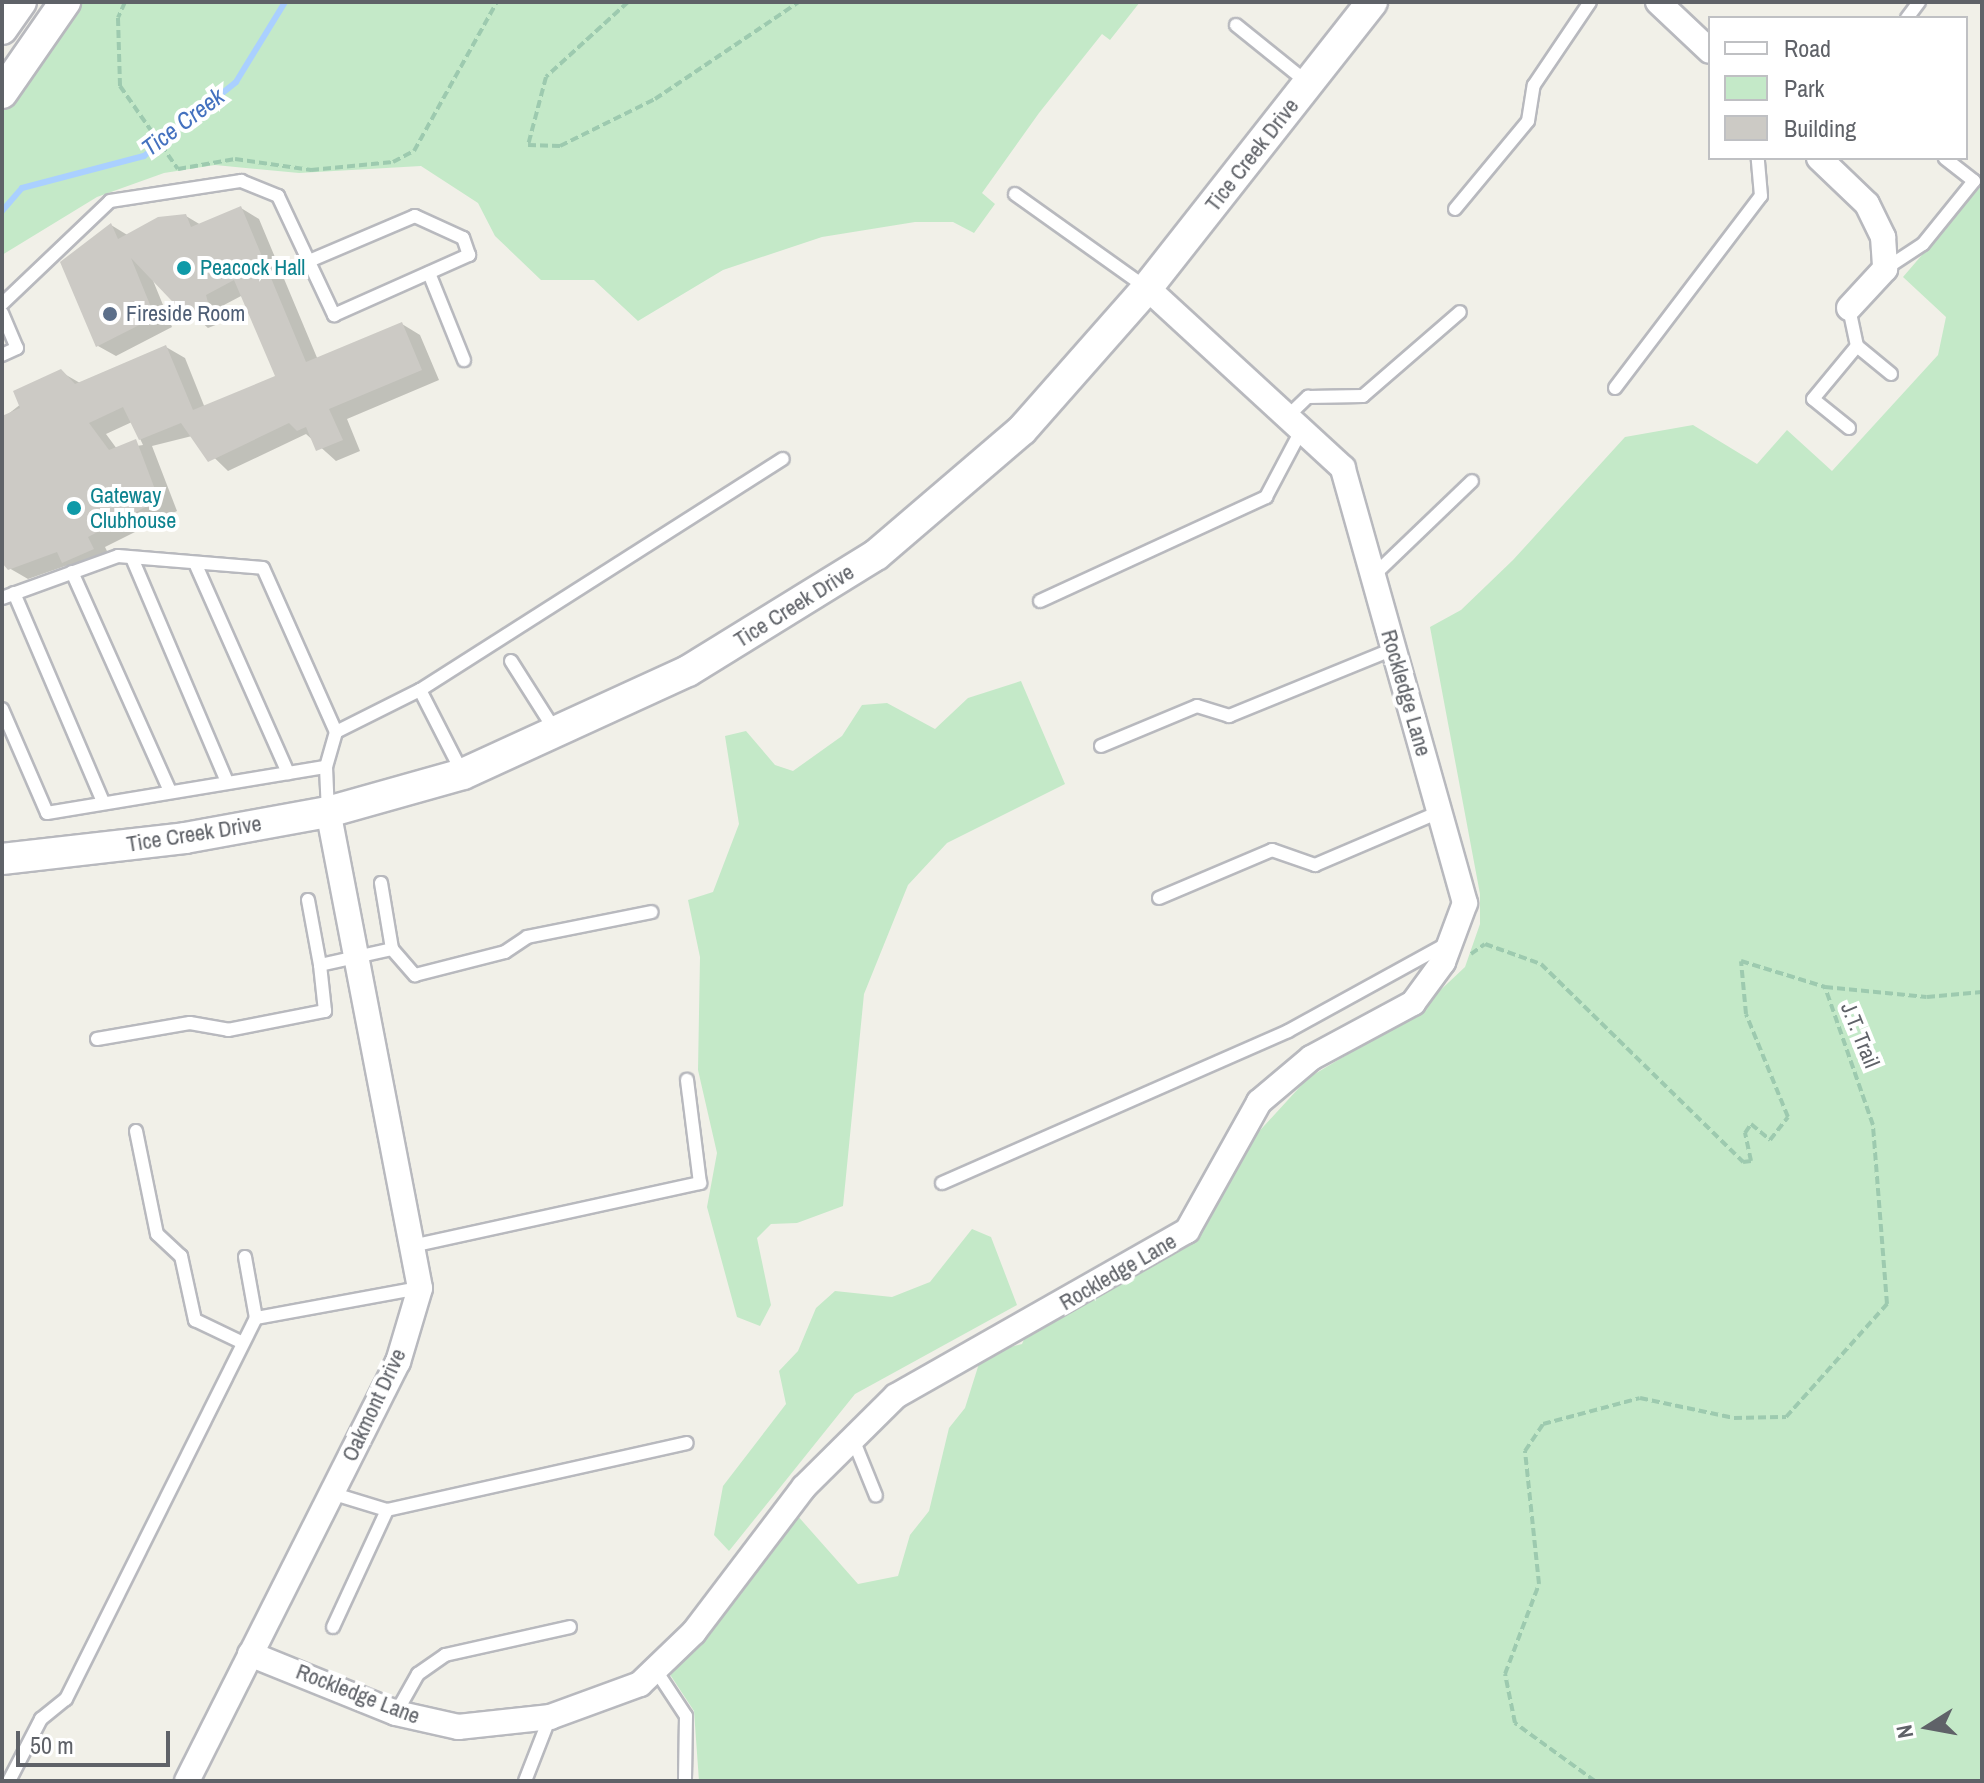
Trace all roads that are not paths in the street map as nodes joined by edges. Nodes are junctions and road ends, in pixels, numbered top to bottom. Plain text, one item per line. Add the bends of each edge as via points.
1 (21, 2) edge
2 (65, 2) edge
3 (1372, 2) edge
4 (1590, 2) edge
5 (1658, 2) edge
6 (1236, 25) dead end
7 (2, 29) edge
8 (1708, 49) edge
9 (1308, 83) junction
10 (2, 93) edge
11 (1758, 160) edge
12 (1821, 160) edge
13 (1948, 160) edge
14 (1015, 194) dead end
15 (1455, 209) dead end
16 (309, 261) junction
17 (1885, 269) junction
18 (429, 273) junction
19 (1147, 288) junction
20 (2, 304) edge
21 (1849, 308) joint
22 (1460, 312) dead end
23 (2, 313) edge
24 (1857, 346) junction
25 (2, 355) edge
26 (464, 360) dead end
27 (1891, 374) dead end
28 (1615, 388) dead end
29 (1295, 422) junction
30 (1849, 428) dead end
31 (783, 459) dead end
32 (1472, 481) dead end
33 (132, 558) junction
34 (195, 563) junction
35 (72, 572) junction
36 (1373, 576) junction
37 (8, 596) edge
38 (1040, 601) dead end
39 (1393, 649) junction
40 (511, 661) dead end
41 (420, 690) junction
42 (2, 709) edge
43 (336, 732) junction
44 (556, 732) junction
45 (1101, 746) dead end
46 (326, 767) junction
47 (288, 773) junction
48 (463, 774) junction
49 (227, 782) junction
50 (170, 791) junction
51 (103, 802) junction
52 (328, 812) junction
53 (1439, 812) junction
54 (2, 859) edge
55 (381, 883) dead end
56 (1159, 898) dead end
57 (308, 900) dead end
58 (652, 912) dead end
59 (392, 949) junction
60 (1457, 950) junction
61 (355, 959) junction
62 (320, 965) junction
63 (97, 1039) dead end
64 (687, 1080) dead end
65 (136, 1131) dead end
66 (942, 1183) dead end
67 (416, 1245) junction
68 (245, 1257) dead end
69 (420, 1288) junction
70 (256, 1318) junction
71 (243, 1343) junction
72 (853, 1439) junction
73 (687, 1443) dead end
74 (331, 1493) junction
75 (876, 1496) dead end
76 (387, 1510) junction
77 (333, 1627) dead end
78 (570, 1627) dead end
79 (250, 1654) junction
80 (655, 1669) junction
81 (396, 1713) junction
82 (550, 1717) junction
83 (9, 1781) edge
84 (187, 1781) edge
85 (525, 1781) edge
86 (685, 1781) edge

1 - 7 street
2 - 10 street
3 - 9 street, Tice Creek Drive
4 - 15 lane via 1534,85 1528,121
5 - 8 street
6 - 9 lane
9 - 19 street, Tice Creek Drive
11 - 28 lane via 1761,196
12 - 17 street via 1867,204 1883,237
13 - 17 lane via 1974,181 1923,244
14 - 19 lane
16 - 18 lane via 334,315
16 - 18 lane via 415,216 463,238 469,255
16 - 20 lane via 278,196 241,181 175,189 110,201
17 - 21 street
18 - 26 lane
19 - 29 street, Rockledge Lane
19 - 44 street, Tice Creek Drive via 1022,430 876,555 688,671
21 - 24 lane
22 - 29 lane via 1363,396 1308,397
23 - 25 lane via 17,348
24 - 27 lane
24 - 30 lane via 1813,399
29 - 36 street, Rockledge Lane via 1343,468
29 - 38 lane via 1266,497
31 - 41 lane
32 - 36 lane
33 - 34 lane
33 - 35 lane via 118,556
33 - 49 lane
34 - 43 lane via 263,568
34 - 47 lane
35 - 37 lane
35 - 50 lane
36 - 39 street, Rockledge Lane
37 - 51 lane
39 - 45 lane via 1229,716 1197,706
39 - 53 street, Rockledge Lane
40 - 44 lane
41 - 43 lane
41 - 48 lane
42 - 51 lane via 47,813
43 - 46 lane
44 - 48 street, Tice Creek Drive
46 - 47 lane
46 - 52 lane
47 - 49 lane
48 - 52 street, Tice Creek Drive
49 - 50 lane
50 - 51 lane
52 - 54 street, Tice Creek Drive via 185,838
52 - 61 street, Oakmont Drive
53 - 56 lane via 1315,865 1272,850
53 - 60 street, Rockledge Lane via 1465,903
55 - 59 lane
57 - 62 lane
58 - 59 lane via 527,937 505,952 415,975
59 - 61 lane
60 - 66 lane via 1288,1031
60 - 72 street, Rockledge Lane via 1413,1003 1311,1058 1259,1102 1187,1231 896,1396
61 - 62 lane
61 - 67 street, Oakmont Drive
62 - 63 lane via 325,1011 228,1030 190,1023
64 - 67 lane via 700,1183
65 - 71 lane via 157,1234 181,1256 195,1320
67 - 69 street, Oakmont Drive
68 - 70 lane
69 - 70 lane
69 - 74 street, Oakmont Drive via 398,1362
70 - 71 lane
71 - 83 lane via 66,1699 41,1719
72 - 75 lane
72 - 80 street, Rockledge Lane
73 - 76 lane
74 - 76 lane
74 - 79 street, Oakmont Drive
76 - 77 lane
78 - 81 lane via 445,1655 418,1674
79 - 81 street, Rockledge Lane
79 - 84 street, Oakmont Drive
80 - 82 street, Rockledge Lane via 640,1684
80 - 86 lane via 686,1716
81 - 82 street, Rockledge Lane via 458,1727
82 - 85 lane

